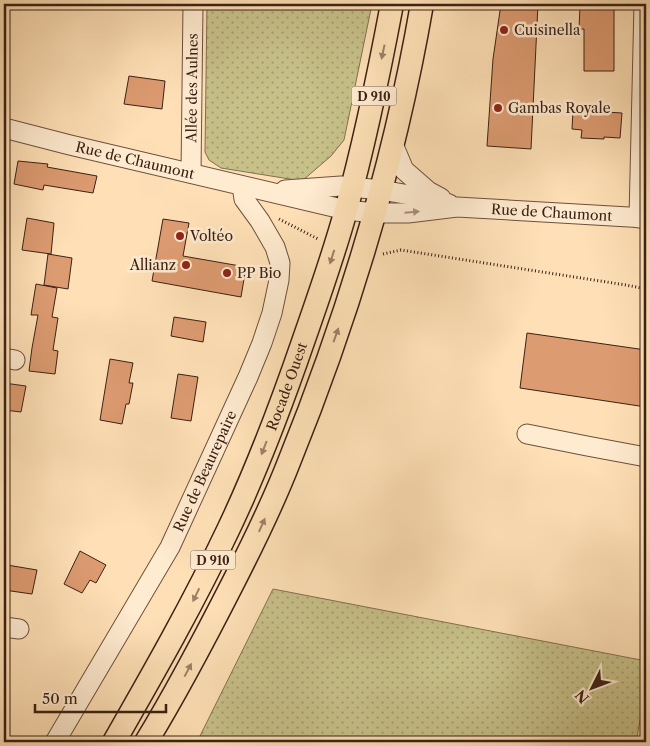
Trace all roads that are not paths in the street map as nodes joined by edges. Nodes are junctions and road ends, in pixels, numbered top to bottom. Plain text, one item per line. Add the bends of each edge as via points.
1 (194, 4) edge
2 (392, 4) edge
3 (422, 4) edge
4 (644, 4) edge
5 (4, 128) edge
6 (393, 144) junction
7 (190, 173) junction
8 (242, 186) junction
9 (352, 188) junction
10 (381, 190) junction
11 (266, 191) junction
12 (457, 207) junction
13 (346, 210) junction
14 (375, 213) junction
15 (643, 218) edge
16 (527, 434) dead end
17 (646, 457) edge
18 (55, 742) edge
19 (114, 742) edge
20 (146, 742) edge

1 - 7 street, Allée des Aulnes
2 -> 9 main road, Rocade Ouest / D 910
3 - 6 main road, Rocade Ouest / D 910
4 - 15 street
5 - 7 street, Rue de Chaumont
6 - 10 main road, Rocade Ouest / D 910
6 - 12 street via 404,170 428,191
7 - 8 street, Rue de Chaumont
8 - 11 street, Rue de Chaumont
8 - 18 street, Rue de Beaurepaire via 244,199 275,247 280,263 280,280 262,343 170,547
9 - 10 street, Rue de Chaumont
9 - 11 street, Rue de Chaumont
9 - 13 main road, Rocade Ouest / D 910
10 - 12 street, Rue de Chaumont
10 - 14 main road, Rocade Ouest / D 910
11 - 13 street, Rue de Chaumont
14 -> 12 street, Rue de Chaumont
12 - 15 street, Rue de Chaumont
13 - 14 street, Rue de Chaumont
13 -> 19 main road, Rocade Ouest / D 910 via 262,453 186,615
20 -> 14 main road, Rocade Ouest / D 910 via 211,627 285,472 351,293
16 - 17 street

